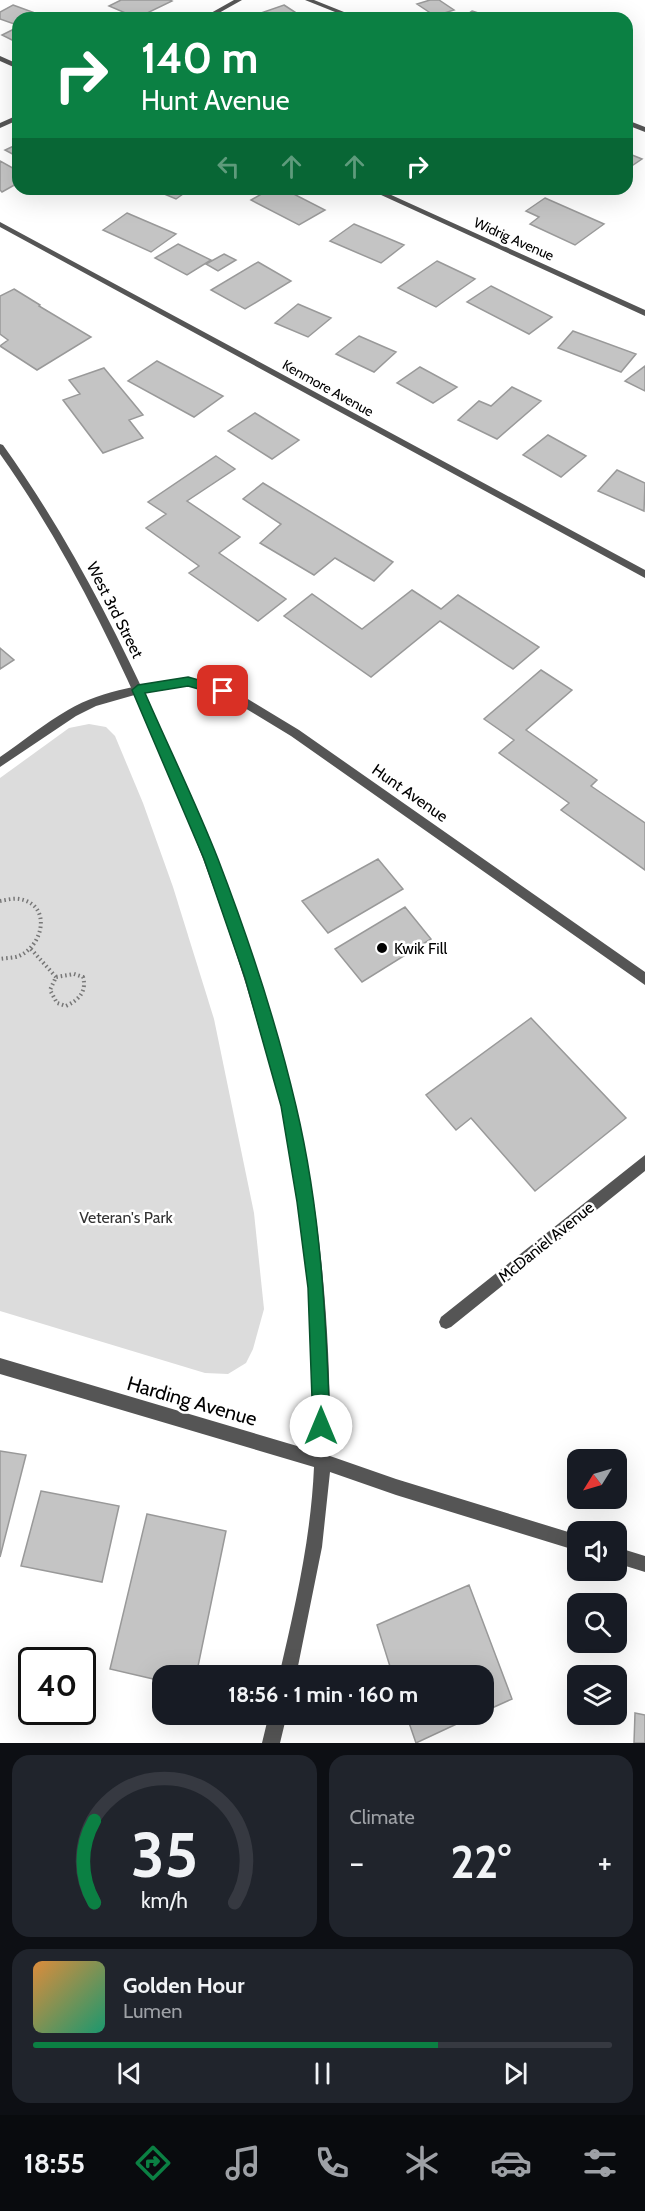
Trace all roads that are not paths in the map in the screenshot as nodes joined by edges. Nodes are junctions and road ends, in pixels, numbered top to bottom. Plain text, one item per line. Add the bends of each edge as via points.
1 (239, 0) edge
2 (308, 0) edge
3 (216, 12) edge
4 (340, 12) edge
5 (385, 195) edge
6 (0, 224) edge
7 (645, 313) edge
8 (0, 447) edge
9 (645, 574) edge
10 (138, 690) junction
11 (0, 763) edge
12 (645, 979) edge
13 (645, 1162) edge
14 (446, 1322) dead end
15 (0, 1366) edge
16 (321, 1461) junction
17 (567, 1540) edge
18 (627, 1558) edge
19 (645, 1564) edge
20 (290, 1665) edge
21 (275, 1725) edge
22 (271, 1743) edge

1 - 3 street
2 - 4 street
5 - 7 street, Widrig Avenue
6 - 9 street, Kenmore Avenue
8 - 10 street, West 3rd Street via 58,536
10 - 11 street, Hunt Avenue via 72,713
10 - 12 street, Hunt Avenue via 188,681 234,696 295,733
10 - 16 street, West 3rd Street via 211,859 252,978 289,1106 316,1288
13 - 14 street, McDaniel Avenue
15 - 16 street, Harding Avenue
16 - 17 street, Harding Avenue
16 - 20 street via 318,1526
18 - 19 street
21 - 22 street

